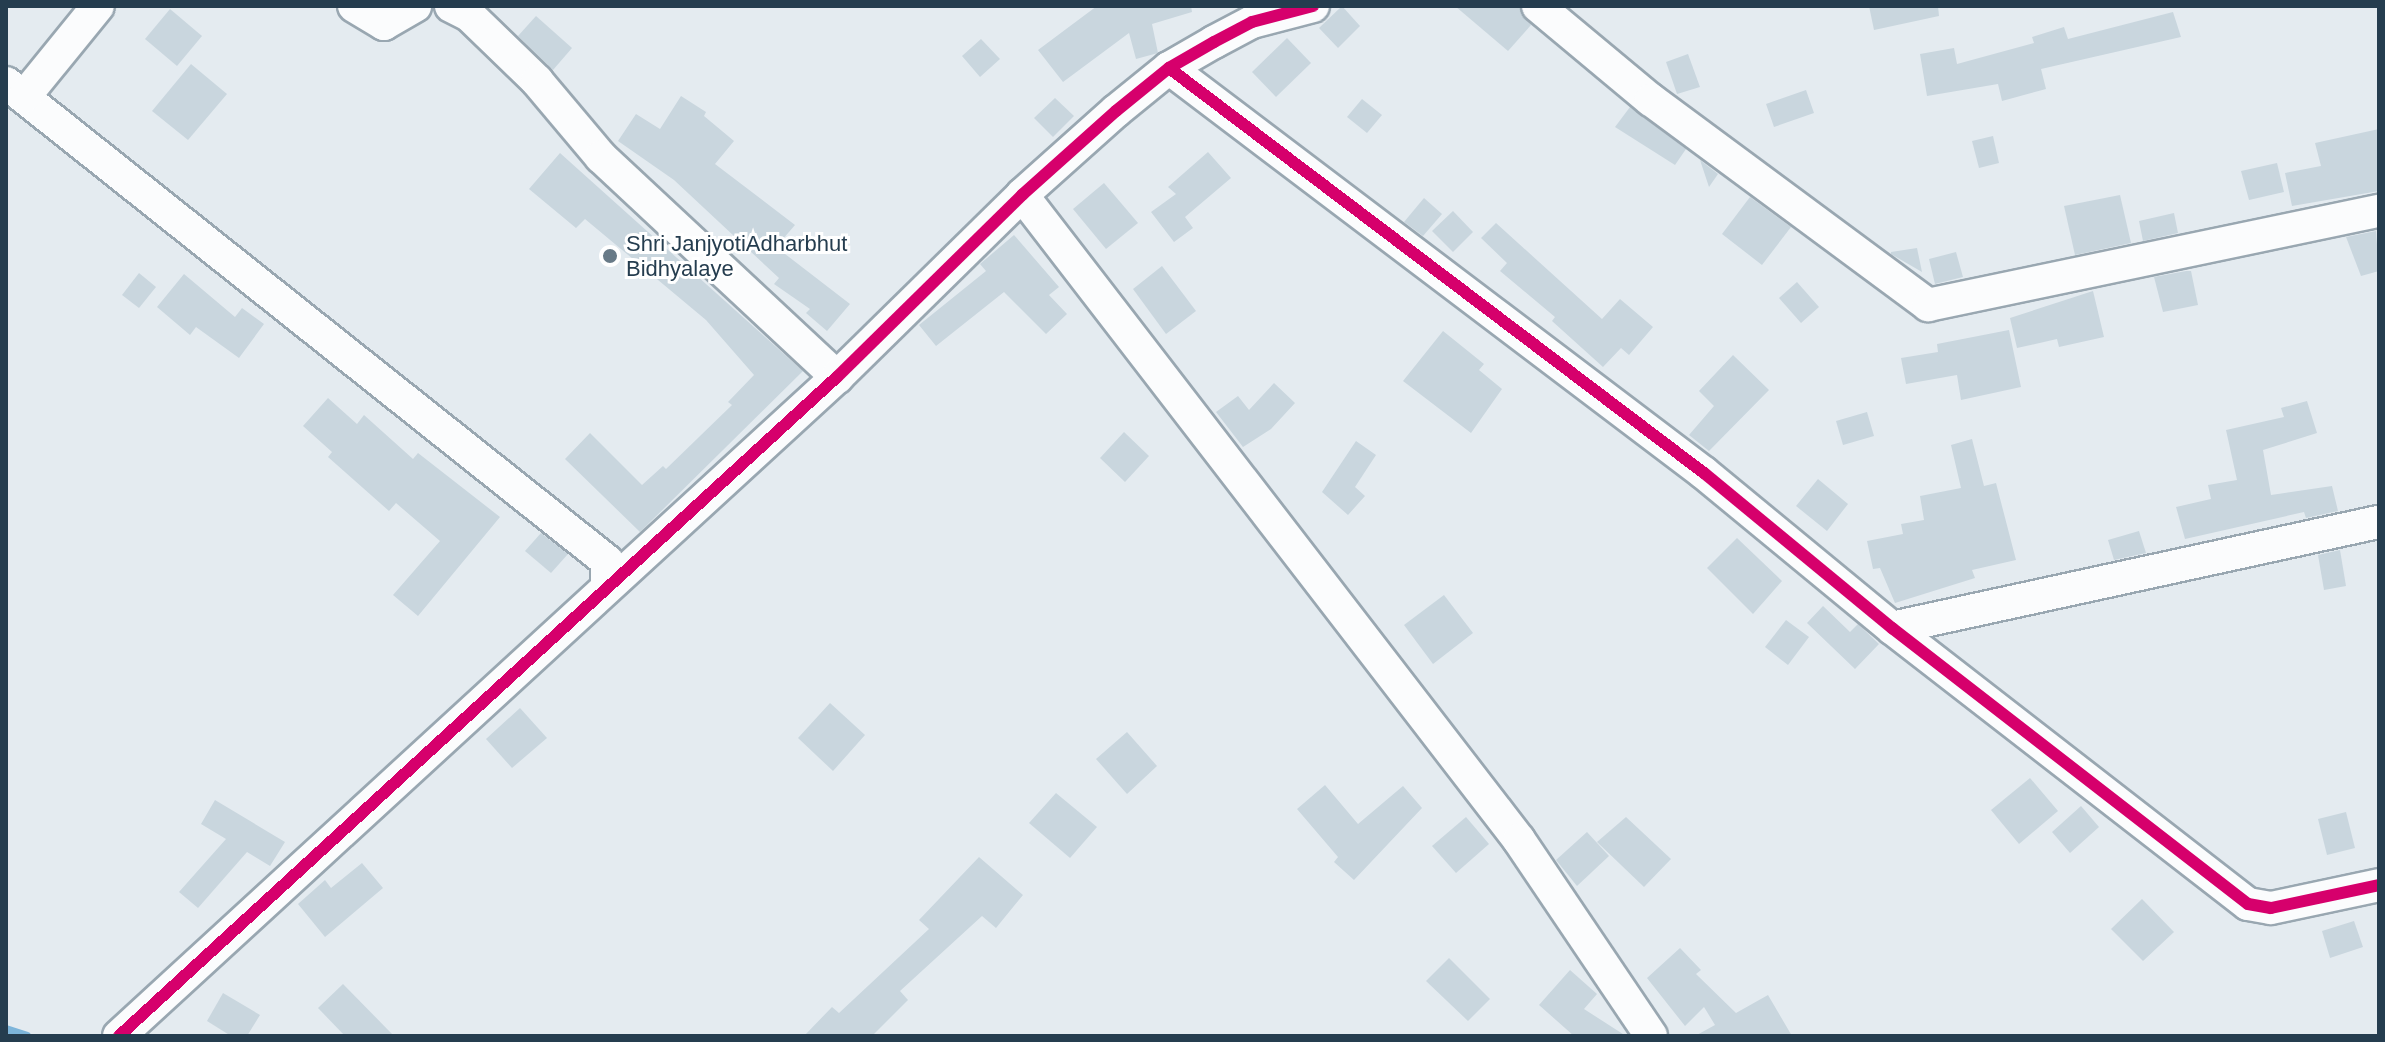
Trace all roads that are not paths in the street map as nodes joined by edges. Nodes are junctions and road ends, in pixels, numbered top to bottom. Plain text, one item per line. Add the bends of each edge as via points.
1 (98, 6) edge
2 (354, 6) edge
3 (415, 6) edge
4 (451, 6) edge
5 (1313, 6) edge
6 (1538, 6) edge
7 (1250, 14) edge
8 (1169, 68) junction
9 (15, 90) edge
10 (1022, 195) junction
11 (2379, 211) edge
12 (837, 377) junction
13 (2379, 522) edge
14 (607, 587) junction
15 (1892, 628) junction
16 (2379, 885) edge
17 (119, 1036) edge
18 (1651, 1036) edge

1 - 9 street
2 - 3 street via 384,24
4 - 12 street via 469,15 537,81 601,157
5 - 7 street
6 - 11 street via 1651,100 1928,305
7 - 8 street
8 - 10 street
8 - 15 street via 1704,473
9 - 14 street via 607,561
10 - 12 street
10 - 18 street via 1519,840
12 - 14 street
13 - 15 street
14 - 17 street
15 - 16 street via 2248,904 2271,908

